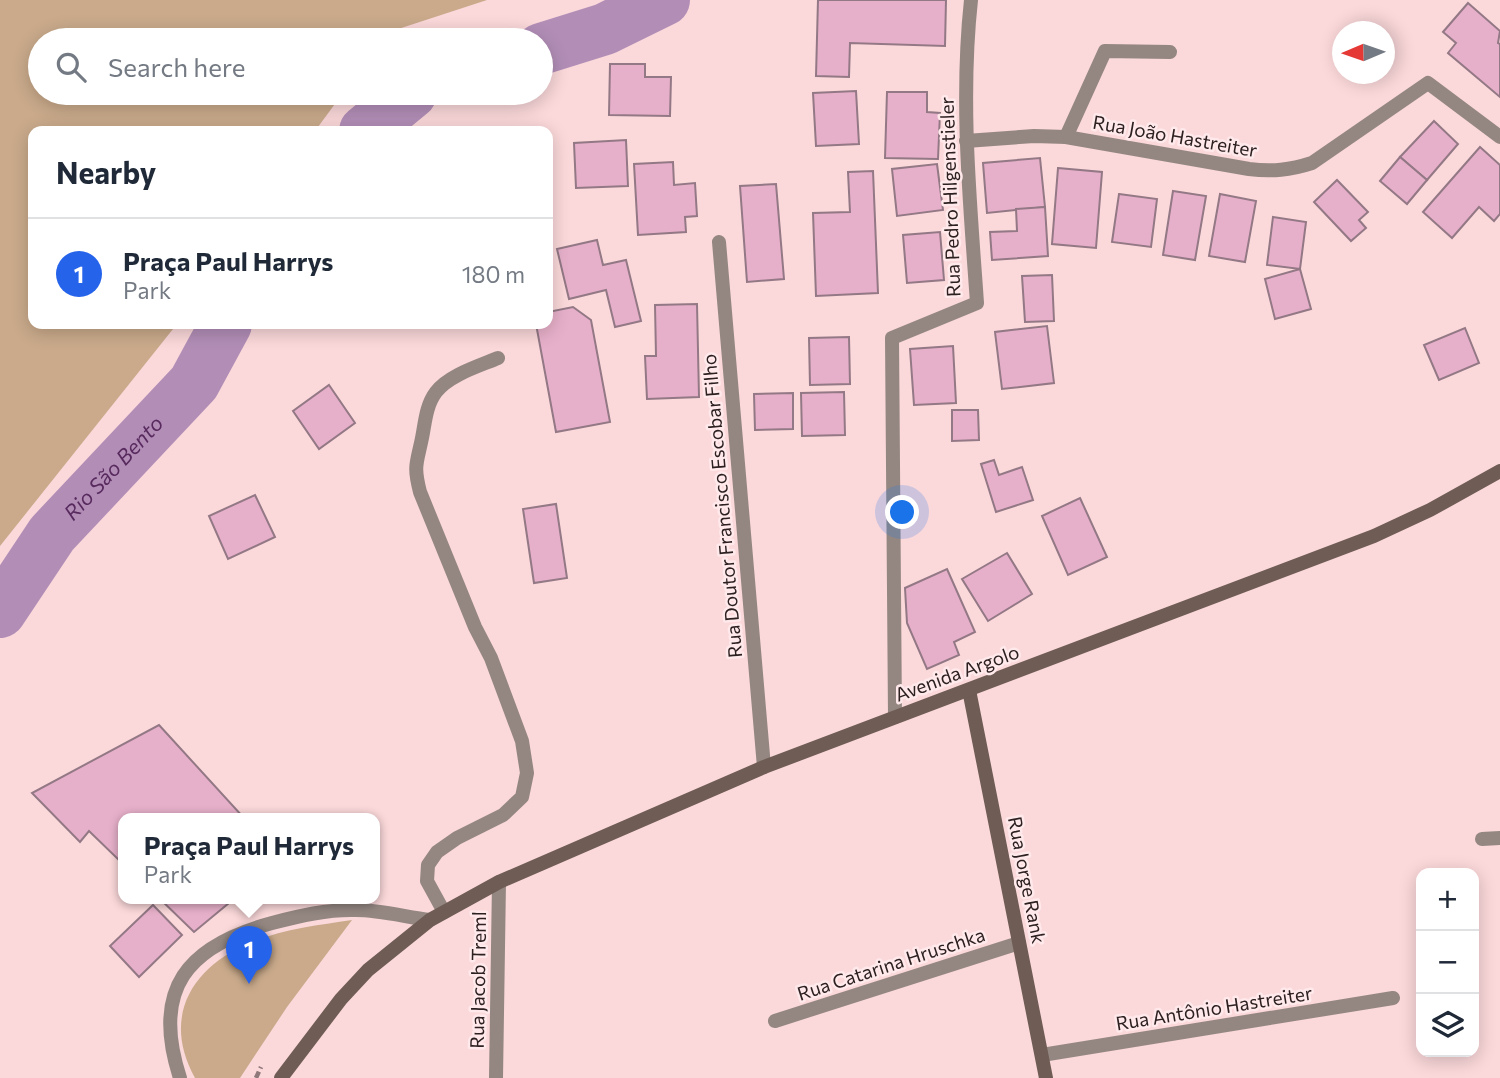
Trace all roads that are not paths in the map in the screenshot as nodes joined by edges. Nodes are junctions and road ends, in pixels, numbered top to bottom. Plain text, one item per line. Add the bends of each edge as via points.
1 (971, 0) edge
2 (1170, 52) dead end
3 (1066, 137) junction
4 (1500, 137) edge
5 (966, 141) junction
6 (719, 242) dead end
7 (498, 358) dead end
8 (1500, 471) edge
9 (969, 690) junction
10 (895, 717) junction
11 (764, 767) junction
12 (1500, 838) edge
13 (1482, 839) dead end
14 (499, 882) junction
15 (444, 912) junction
16 (430, 920) junction
17 (1019, 943) junction
18 (1393, 998) dead end
19 (775, 1021) dead end
20 (1042, 1055) junction
21 (180, 1078) edge
22 (281, 1078) edge
23 (496, 1078) edge
24 (1046, 1078) edge

1 - 5 street, Rua Pedro Hilgenstieler via 965,70
2 - 3 street via 1105,51
3 - 4 street, Rua João Hastreiter via 1249,169 1291,170 1312,163 1428,83
3 - 5 street, Rua João Hastreiter
5 - 10 street, Rua Pedro Hilgenstieler via 977,303 892,338
6 - 11 street, Rua Doutor Francisco Escobar Filho
7 - 15 street via 462,372 436,391 416,456 421,492 474,627 491,658 522,741 527,773 522,797 503,815 457,838 428,865 427,881
8 - 9 main road, Avenida Argolo via 1374,536
9 - 10 main road, Avenida Argolo
9 - 17 main road, Rua Jorge Rank
10 - 11 main road, Avenida Argolo
11 - 14 main road, Avenida Argolo
12 - 13 street
14 - 15 main road, Avenida Argolo
14 - 23 street, Rua Jacob Treml
15 - 16 main road, Avenida Argolo
16 - 21 street via 357,909 331,911 245,930 216,943 197,958 173,993 169,1031
16 - 22 main road, Avenida Argolo via 350,989
17 - 19 street, Rua Catarina Hruschka
17 - 20 main road, Rua Jorge Rank
18 - 20 street, Rua Antônio Hastreiter
20 - 24 main road, Rua Jorge Rank

